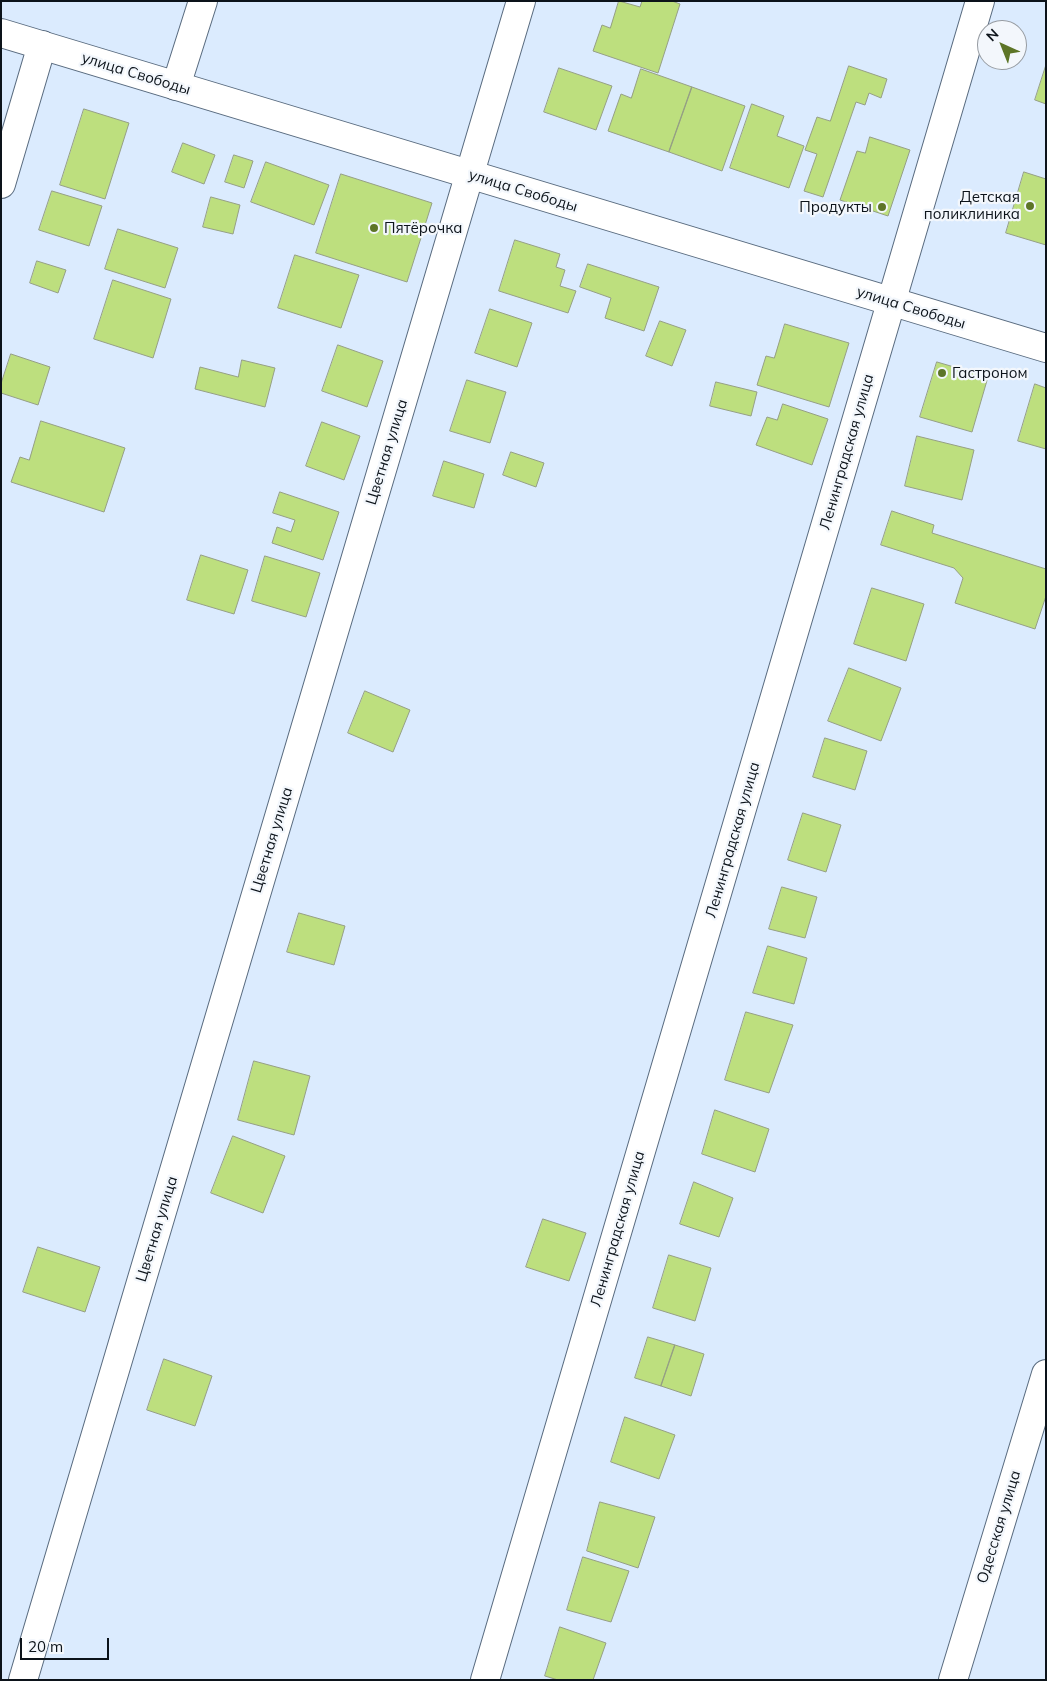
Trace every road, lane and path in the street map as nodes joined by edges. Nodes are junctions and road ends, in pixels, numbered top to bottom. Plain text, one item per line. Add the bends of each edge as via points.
1 (203, 1) edge
2 (521, 1) edge
3 (980, 1) edge
4 (1, 33) edge
5 (42, 46) junction
6 (176, 86) junction
7 (469, 174) junction
8 (1, 184) edge
9 (891, 301) junction
10 (1046, 348) edge
11 (1046, 1374) edge
12 (23, 1680) edge
13 (485, 1680) edge
14 (953, 1680) edge

1 - 6 street
2 - 7 street, Цветная улица
3 - 9 street, Ленинградская улица
4 - 5 street, улица Свободы
5 - 6 street, улица Свободы
5 - 8 street
6 - 7 street, улица Свободы
7 - 9 street, улица Свободы
7 - 12 street, Цветная улица
9 - 10 street, улица Свободы
9 - 13 street, Ленинградская улица
11 - 14 street, Одесская улица

